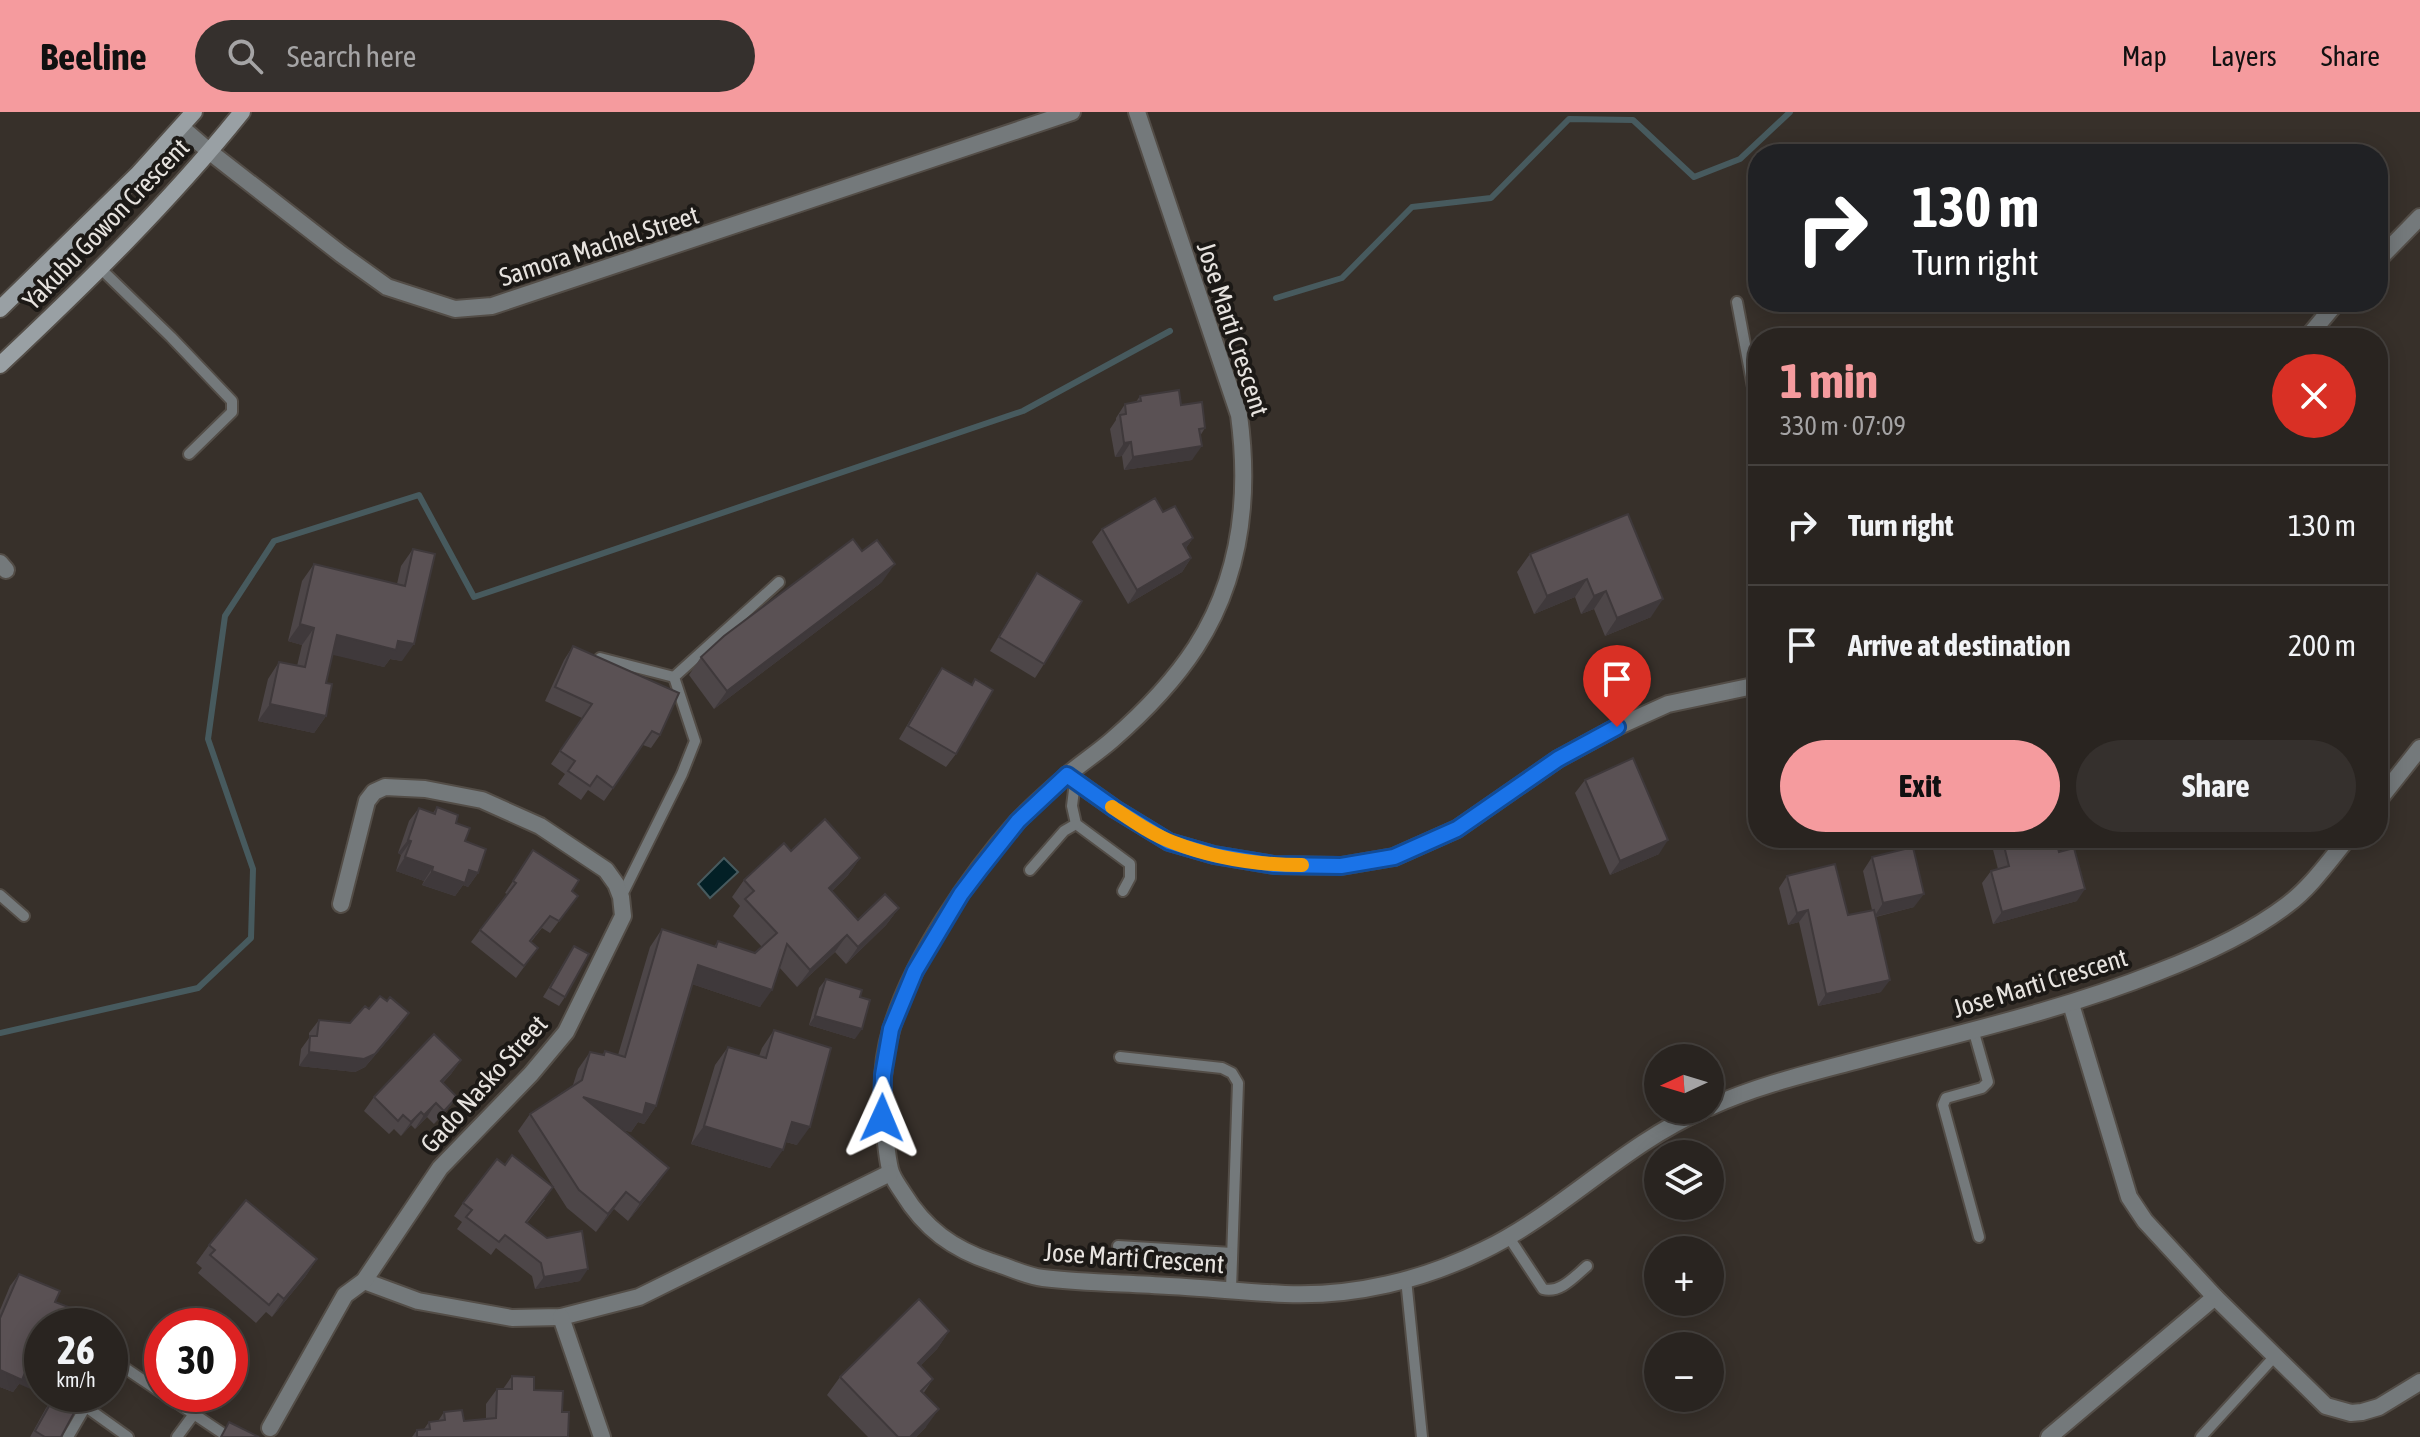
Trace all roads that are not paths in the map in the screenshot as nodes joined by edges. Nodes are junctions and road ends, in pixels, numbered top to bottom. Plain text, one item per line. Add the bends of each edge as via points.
1 (194, 112) edge
2 (242, 112) edge
3 (1072, 112) edge
4 (1137, 112) edge
5 (181, 127) junction
6 (210, 152) junction
7 (2420, 217) edge
8 (2388, 250) edge
9 (100, 268) junction
10 (1737, 302) dead end
11 (0, 309) edge
12 (2329, 312) edge
13 (2315, 328) edge
14 (1748, 361) edge
15 (0, 365) edge
16 (189, 454) dead end
17 (779, 582) dead end
18 (600, 658) edge
19 (674, 677) junction
20 (1748, 687) edge
21 (2420, 748) edge
22 (1071, 778) junction
23 (2388, 788) edge
24 (1076, 824) junction
25 (2340, 848) edge
26 (1030, 870) dead end
27 (1123, 891) dead end
28 (0, 895) edge
29 (621, 897) junction
30 (341, 904) dead end
31 (24, 916) dead end
32 (2071, 1004) junction
33 (1973, 1029) junction
34 (1120, 1057) dead end
35 (1724, 1101) edge
36 (1674, 1124) edge
37 (890, 1173) junction
38 (1508, 1236) junction
39 (1979, 1237) dead end
40 (1118, 1246) dead end
41 (1232, 1253) junction
42 (1587, 1266) dead end
43 (1406, 1279) junction
44 (364, 1281) junction
45 (1231, 1289) junction
46 (2215, 1297) junction
47 (561, 1317) junction
48 (2275, 1356) junction
49 (2420, 1382) edge
50 (83, 1412) edge
51 (93, 1412) edge
52 (191, 1412) edge
53 (194, 1414) junction
54 (268, 1432) edge
55 (68, 1437) edge
56 (128, 1437) edge
57 (177, 1437) edge
58 (228, 1437) edge
59 (602, 1437) edge
60 (1422, 1437) edge
61 (2049, 1437) edge
62 (2201, 1437) edge

1 - 5 main road, Yakubu Gowon Crescent
2 - 6 main road, Yakubu Gowon Crescent
3 - 6 street, Samora Machel Street via 492,306 455,309 387,287
4 - 22 street, Jose Marti Crescent via 1239,415 1244,487 1223,598 1195,649 1154,699
5 - 6 street, Samora Machel Street
5 - 11 main road, Yakubu Gowon Crescent
6 - 9 main road, Yakubu Gowon Crescent
7 - 8 street
9 - 15 main road, Yakubu Gowon Crescent
9 - 16 lane via 232,401 232,412
10 - 14 lane
12 - 13 street
17 - 19 lane
18 - 19 lane
19 - 29 lane via 695,741
20 - 22 street via 1668,704 1558,759 1457,829 1394,857 1341,866 1274,865 1169,842
21 - 23 street
22 - 24 lane
22 - 37 street, Jose Marti Crescent via 1018,821 961,894 915,971 891,1029 883,1075 882,1118
24 - 26 lane
24 - 27 lane via 1130,864
25 - 32 street, Jose Marti Crescent via 2287,905 2244,932 2194,958
28 - 31 lane
29 - 30 street via 606,870 540,826 482,800 385,787 367,801
29 - 44 street, Gado Nasko Street via 623,916 566,1032 440,1168
32 - 33 street, Jose Marti Crescent
32 - 46 street via 2129,1197
33 - 35 street, Jose Marti Crescent
33 - 39 lane via 1988,1082 1946,1098 1943,1105
34 - 41 lane via 1222,1068 1238,1083
36 - 38 street, Jose Marti Crescent
37 - 45 street, Jose Marti Crescent via 924,1222 968,1254 1039,1278
37 - 47 street via 639,1297
38 - 42 lane via 1543,1289 1559,1288
38 - 43 street, Jose Marti Crescent via 1486,1250
40 - 41 lane
41 - 45 lane
43 - 45 street, Jose Marti Crescent via 1330,1293
43 - 60 lane
44 - 47 street via 418,1301 512,1318
44 - 54 street, Gado Nasko Street via 345,1295
46 - 48 street
46 - 61 street
47 - 59 street
48 - 49 street via 2326,1406 2351,1413 2379,1407
48 - 62 lane
50 - 55 lane
51 - 56 lane
52 - 53 lane
53 - 57 lane
53 - 58 lane

